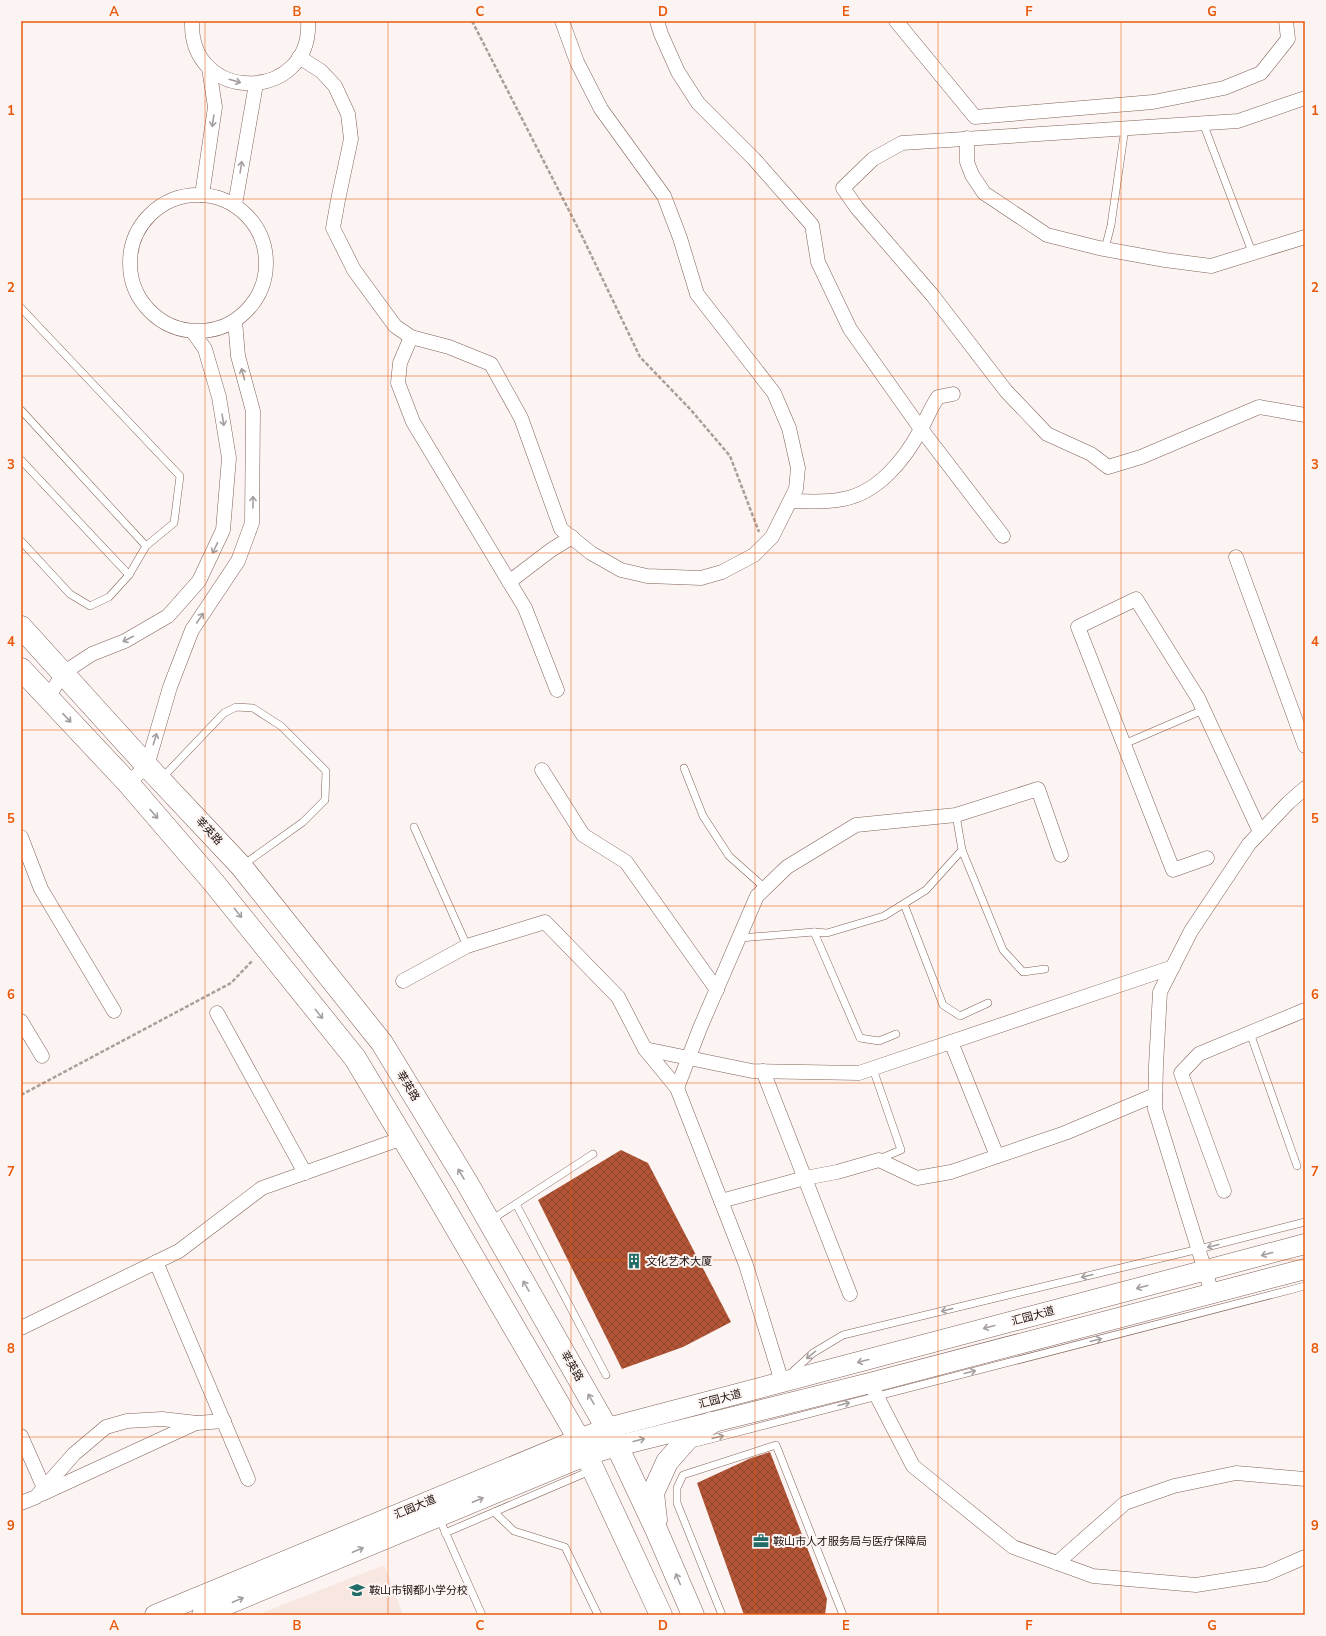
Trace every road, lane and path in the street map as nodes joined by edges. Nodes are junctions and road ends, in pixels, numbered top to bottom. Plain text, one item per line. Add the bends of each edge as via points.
1 (192, 21) edge
2 (308, 21) edge
3 (472, 21) edge
4 (562, 21) edge
5 (657, 21) edge
6 (896, 21) edge
7 (1286, 21) edge
8 (299, 57) junction
9 (209, 68) junction
10 (256, 84) junction
11 (1305, 98) edge
12 (1203, 123) junction
13 (1125, 128) junction
14 (967, 138) junction
15 (202, 195) junction
16 (235, 206) junction
17 (1305, 237) edge
18 (1105, 249) junction
19 (1252, 252) junction
20 (21, 308) edge
21 (235, 321) junction
22 (193, 332) junction
23 (411, 337) junction
24 (952, 394) dead end
25 (21, 410) edge
26 (1305, 415) edge
27 (922, 429) junction
28 (21, 460) edge
29 (791, 501) junction
30 (1003, 536) dead end
31 (572, 538) junction
32 (21, 541) edge
33 (764, 545) junction
34 (146, 546) junction
35 (1236, 557) dead end
36 (129, 575) junction
37 (509, 582) junction
38 (21, 627) edge
39 (21, 669) edge
40 (63, 673) junction
41 (557, 690) dead end
42 (48, 698) junction
43 (1203, 710) junction
44 (1124, 744) junction
45 (1305, 746) edge
46 (684, 768) dead end
47 (542, 770) dead end
48 (154, 773) junction
49 (128, 783) junction
50 (1305, 788) edge
51 (956, 815) junction
52 (414, 827) dead end
53 (1260, 832) junction
54 (21, 837) edge
55 (962, 850) junction
56 (1061, 855) dead end
57 (1207, 858) dead end
58 (241, 866) junction
59 (765, 888) junction
60 (904, 904) junction
61 (814, 932) junction
62 (740, 938) junction
63 (467, 946) junction
64 (265, 947) junction
65 (1173, 967) junction
66 (1046, 969) dead end
67 (403, 981) dead end
68 (717, 990) junction
69 (988, 1003) dead end
70 (1305, 1010) edge
71 (114, 1011) dead end
72 (217, 1013) dead end
73 (21, 1021) edge
74 (1250, 1033) junction
75 (896, 1034) dead end
76 (951, 1042) junction
77 (645, 1049) junction
78 (42, 1056) dead end
79 (688, 1058) junction
80 (873, 1069) junction
81 (763, 1071) junction
82 (677, 1088) junction
83 (21, 1095) edge
84 (1155, 1095) junction
85 (403, 1138) junction
86 (593, 1154) dead end
87 (997, 1156) junction
88 (879, 1160) junction
89 (1297, 1166) dead end
90 (305, 1173) junction
91 (805, 1178) junction
92 (1224, 1190) dead end
93 (721, 1201) junction
94 (516, 1204) junction
95 (489, 1221) junction
96 (1305, 1222) edge
97 (1305, 1244) edge
98 (1199, 1249) junction
99 (156, 1262) junction
100 (1305, 1269) edge
101 (1205, 1270) junction
102 (1305, 1286) edge
103 (1212, 1293) junction
104 (850, 1294) dead end
105 (21, 1328) edge
106 (606, 1375) dead end
107 (782, 1382) junction
108 (874, 1390) junction
109 (224, 1422) junction
110 (197, 1423) junction
111 (711, 1423) junction
112 (21, 1436) edge
113 (612, 1437) junction
114 (680, 1447) junction
115 (586, 1454) junction
116 (248, 1479) dead end
117 (1305, 1479) edge
118 (40, 1492) junction
119 (21, 1503) edge
120 (494, 1512) junction
121 (442, 1525) junction
122 (656, 1529) junction
123 (1305, 1557) edge
124 (1057, 1563) junction
125 (155, 1615) edge
126 (202, 1615) edge
127 (482, 1615) edge
128 (598, 1615) edge
129 (661, 1615) edge
130 (693, 1615) edge
131 (722, 1615) edge
132 (843, 1615) edge

1 - 9 street via 191,33 197,52
2 - 8 street via 309,32
3 - 33 path via 582,234 640,357 691,410 730,456
4 - 29 street via 577,62 601,109 664,196 697,294 774,393 789,428 798,468 796,489
5 - 27 street via 678,72 698,103 754,159 812,225 818,262 850,329
6 - 7 street via 975,117 1153,102 1224,88 1261,73 1288,39
8 - 10 street via 292,67 275,79
8 - 23 street via 321,71 335,86 348,114 352,139 333,228 354,270 395,326
9 -> 10 street via 223,78 239,83
9 -> 15 street via 215,107
16 -> 10 street
11 - 12 street via 1238,121
12 - 13 street
12 - 19 lane
13 - 14 street
13 - 18 lane via 1111,225
14 - 18 street via 967,162 984,193 1047,235
14 - 26 street via 902,142 873,159 843,188 857,208 933,296 1006,391 1047,434 1091,454 1108,467 1141,457 1259,407
15 - 16 street via 214,196
15 - 22 street via 192,194 170,200 151,213 137,231 130,252 130,275 137,296 152,314 171,327
16 - 21 street via 252,221 263,241 266,263 263,286 252,306
17 - 19 street
18 - 19 street via 1211,266
20 - 34 lane via 180,476 174,523
21 - 22 street via 208,332
48 -> 21 street via 170,687 192,630 238,561 252,523 253,411 238,356
22 -> 40 street via 205,349 219,397 229,458 223,530 199,581 168,616 125,641 92,654
23 - 31 street via 449,347 491,364 521,418 561,529
23 - 37 street via 400,363 398,383 413,422
24 - 27 street via 938,396
25 - 34 lane
27 - 29 street via 901,461 873,487 859,495 843,500
27 - 30 street
28 - 36 lane
29 - 33 street via 772,537
31 - 33 street via 591,553 621,570 647,576 701,578 722,572 754,555
31 - 37 street via 551,550
32 - 36 lane via 70,594 90,606 109,597
34 - 36 lane
35 - 45 street
37 - 41 street via 525,608
38 - 40 main road, 莘英路
39 - 42 main road
40 - 42 street
40 - 48 main road, 莘英路
42 -> 49 main road
43 - 44 lane
43 - 44 street via 1136,599 1078,627
43 - 53 street
44 - 57 street via 1173,870
46 - 59 lane via 703,816 729,856
47 - 68 street via 583,835 626,862
48 - 49 street
48 - 58 main road, 莘英路
48 - 58 lane via 224,714 236,707 253,708 281,726 326,771 325,800 304,822
49 -> 64 main road
50 - 53 street
51 - 55 lane
51 - 56 street via 1038,789
51 - 59 street via 856,825 787,867
52 - 63 lane
53 - 65 street via 1249,844 1191,931
54 - 71 street via 41,889
55 - 60 lane via 926,890
55 - 66 lane via 1003,950 1023,972
95 -> 58 main road, 莘英路 via 382,1043
59 - 62 street via 757,896
60 - 61 lane via 884,916 826,933
60 - 69 lane via 943,1005 960,1016
61 - 62 lane
61 - 75 lane via 860,1038 878,1041
62 - 68 street
63 - 67 street
63 - 77 street via 545,922 618,998
64 - 83 path via 231,983
64 -> 85 main road via 355,1058
65 - 76 street
65 - 84 street via 1160,992
68 - 79 street
70 - 74 street
72 - 90 street
73 - 78 street
74 - 89 lane
74 - 92 street via 1199,1054 1181,1073
76 - 80 street
76 - 87 street
77 - 79 street
77 - 82 street
79 - 81 street
79 - 82 street
80 - 81 street via 859,1073
80 - 88 lane via 901,1150
81 - 91 street
82 - 93 street
84 - 87 street via 1066,1133
84 - 98 street via 1155,1109
85 - 90 street
85 - 115 main road
86 - 94 lane
87 - 88 street via 951,1172 917,1178
88 - 91 street
90 - 99 street via 262,1188 179,1251
91 - 93 street
91 - 104 street
93 - 107 street via 746,1265
94 - 95 lane
94 - 106 lane
113 -> 95 main road, 莘英路
96 -> 98 lane
97 -> 101 main road, 汇园大道
98 - 101 street
98 -> 107 lane via 843,1335 813,1352
99 - 105 street
99 - 109 street
100 - 103 main road, 汇园大道
101 - 103 street
101 -> 107 main road, 汇园大道
108 -> 102 lane
103 - 108 main road, 汇园大道
107 - 113 main road, 汇园大道
108 - 111 main road, 汇园大道
114 -> 108 lane
108 - 124 street via 913,1466 1013,1547
109 - 110 street
109 - 116 street
110 - 118 street
110 - 118 street via 155,1419 127,1420 106,1427 74,1454
113 -> 111 main road, 汇园大道
111 - 114 main road via 689,1437
112 - 118 street
113 - 115 main road, 汇园大道
113 - 122 main road, 莘英路
114 - 122 main road via 667,1462 654,1493
115 - 120 lane
121 -> 115 main road, 汇园大道
115 - 125 main road, 汇园大道
115 - 129 main road
117 - 124 street via 1236,1473 1174,1486 1125,1503
118 - 119 street
120 - 121 lane
120 - 128 lane via 514,1531 565,1547
126 -> 121 main road, 汇园大道
121 - 127 lane
130 -> 122 main road, 莘英路
123 - 124 street via 1266,1574 1196,1585 1092,1576
131 - 132 lane via 677,1503 677,1488 683,1475 776,1445

